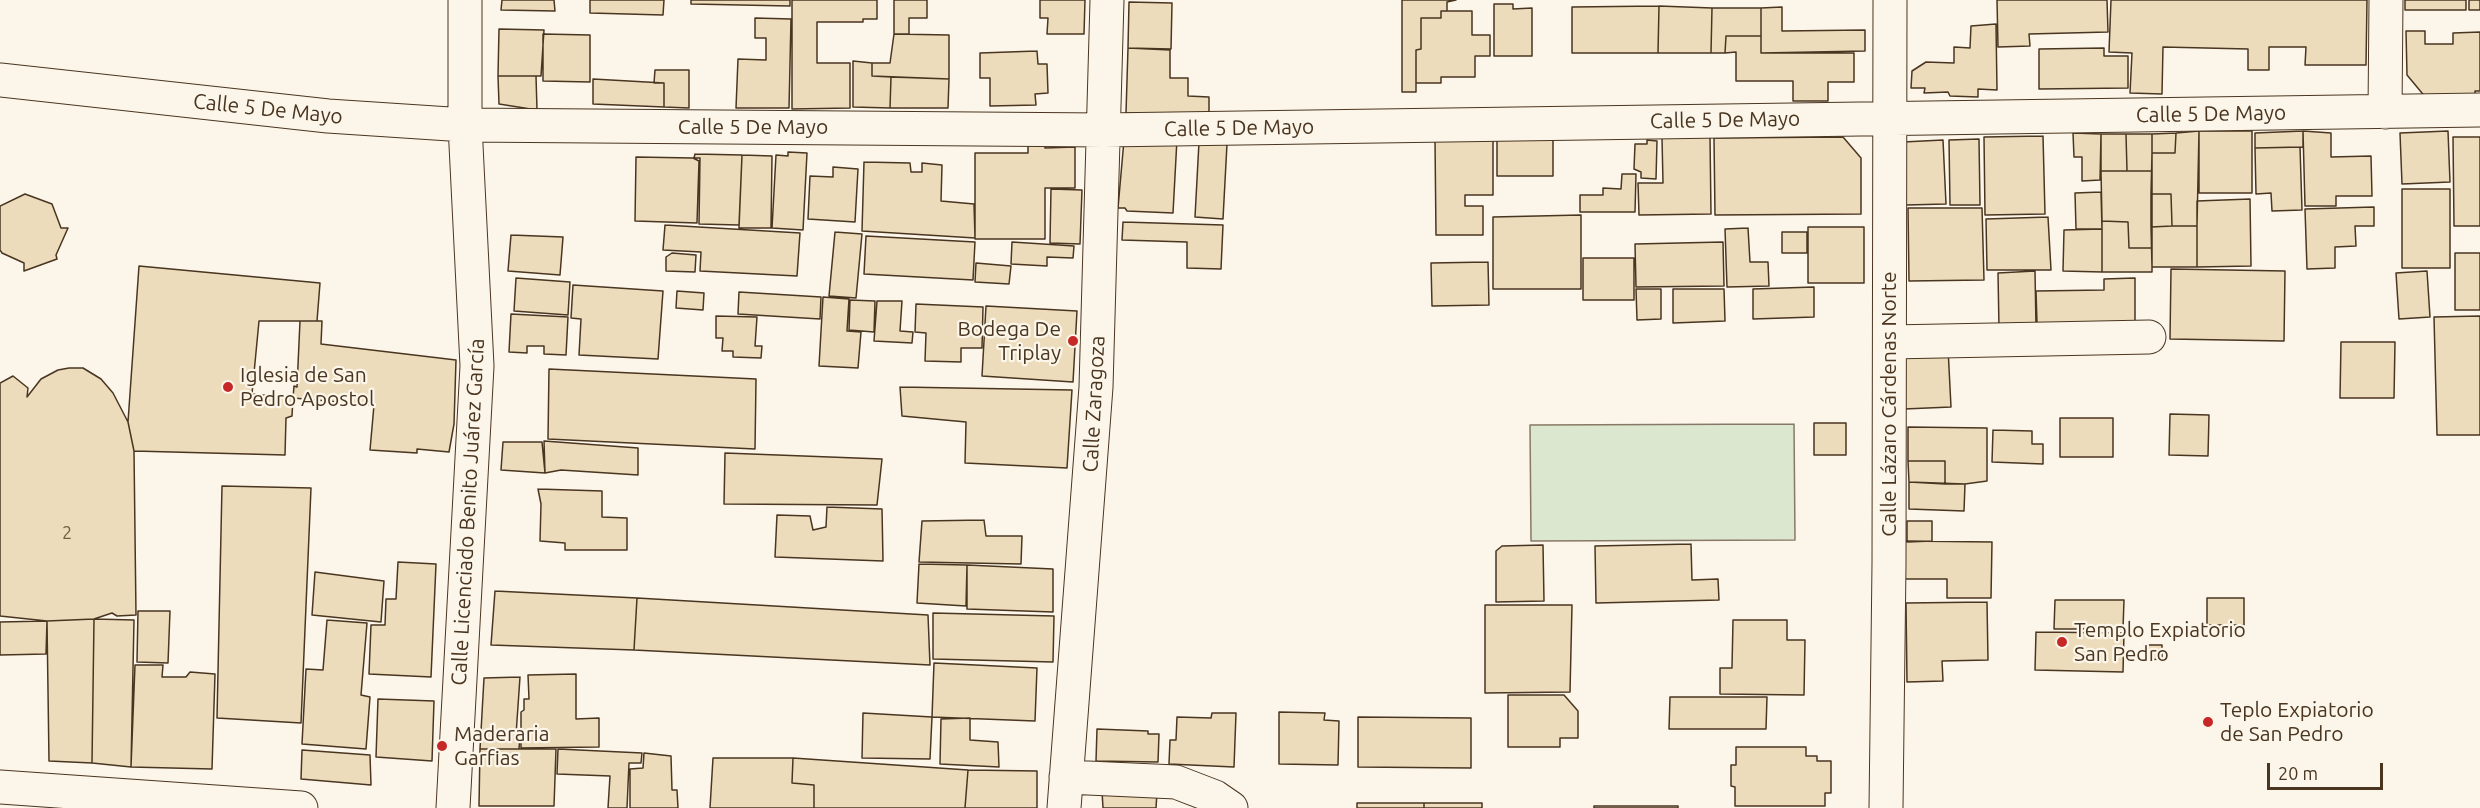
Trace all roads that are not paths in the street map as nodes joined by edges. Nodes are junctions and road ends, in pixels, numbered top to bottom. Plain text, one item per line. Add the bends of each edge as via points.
1 (465, 0) edge
2 (1107, 0) edge
3 (1890, 0) edge
4 (2386, 0) edge
5 (0, 80) edge
6 (2480, 110) edge
7 (2385, 112) junction
8 (1889, 118) junction
9 (465, 125) junction
10 (1104, 130) junction
11 (2149, 337) dead end
12 (1890, 342) junction
13 (0, 788) edge
14 (1065, 793) edge
15 (301, 808) edge
16 (453, 808) edge
17 (1231, 808) edge
18 (1886, 808) edge

1 - 9 street, Calle Licenciado Benito Juárez García
2 - 10 street, Calle Zaragoza
3 - 8 street, Calle Lázaro Cárdenas Norte
4 - 7 street
5 - 9 street, Calle 5 De Mayo via 328,116
6 - 7 street, Calle 5 De Mayo
7 - 8 street, Calle 5 De Mayo
8 - 10 street, Calle 5 De Mayo
8 - 12 street, Calle Lázaro Cárdenas Norte
9 - 10 street, Calle 5 De Mayo
9 - 16 street, Calle Licenciado Benito Juárez García via 477,366
10 - 14 street, Calle Zaragoza via 1096,387
11 - 12 street
12 - 18 street, Calle Lázaro Cárdenas Norte
13 - 15 street
14 - 17 street via 1176,782 1215,797

